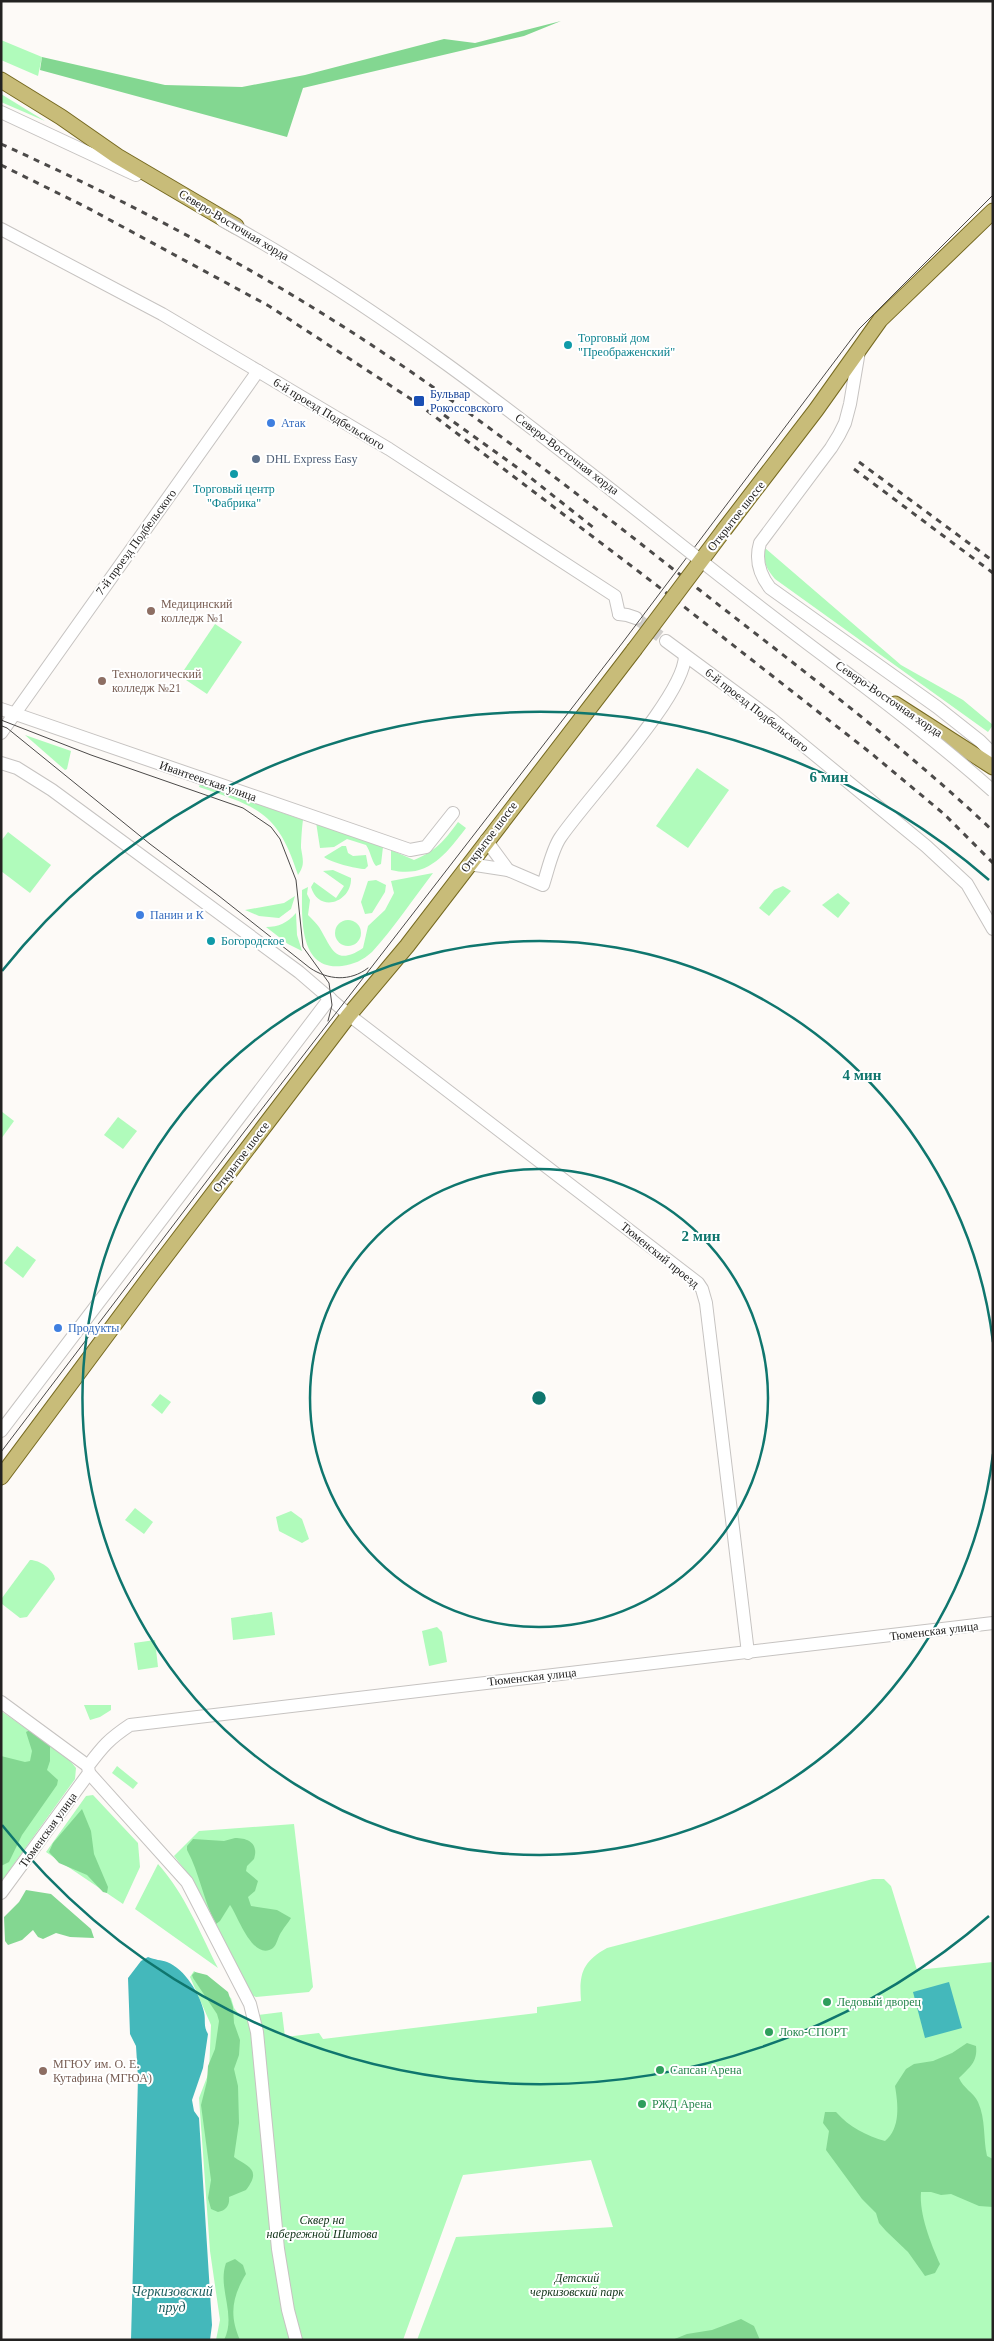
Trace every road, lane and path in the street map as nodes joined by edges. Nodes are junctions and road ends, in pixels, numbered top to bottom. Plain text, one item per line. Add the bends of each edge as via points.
1 (1, 80) edge
2 (1, 112) edge
3 (993, 211) edge
4 (1, 229) edge
5 (859, 349) junction
6 (258, 371) junction
7 (636, 618) tunnel mouth
8 (666, 641) tunnel mouth
9 (685, 656) junction
10 (1, 709) edge
11 (14, 713) junction
12 (1, 733) edge
13 (993, 754) edge
14 (1, 763) edge
15 (993, 767) edge
16 (993, 791) edge
17 (453, 813) dead end
18 (486, 840) junction
19 (469, 864) junction
20 (508, 870) junction
21 (993, 929) edge
22 (330, 998) junction
23 (349, 1015) junction
24 (1, 1431) edge
25 (1, 1477) edge
26 (993, 1623) edge
27 (748, 1653) junction
28 (1, 1702) edge
29 (89, 1769) junction
30 (1, 1893) edge
31 (296, 2340) edge

1 - 15 main road, Северо-Восточная хорда via 117,156 346,292 422,343 840,666
2 - 16 street, Северо-Восточная хорда, bridge via 131,172 247,234 422,345 592,474
3 - 5 main road, Открытое шоссе via 880,320
4 - 6 street, 6-й проезд Подбельского via 162,314
5 - 13 street via 845,423 831,448 760,543 757,561 760,571 770,588 936,706
5 - 18 main road, Открытое шоссе, bridge via 634,650
6 - 7 street, 6-й проезд Подбельского via 389,449 615,596 615,616
6 - 11 street, 7-й проезд Подбельского
8 - 9 street, 6-й проезд Подбельского
9 - 20 street via 685,666 656,714 559,840 543,885
9 - 21 street, 6-й проезд Подбельского via 768,717 926,846 967,884
10 - 11 street, Ивантеевская улица
11 - 12 street, 7-й проезд Подбельского
11 - 17 street, Ивантеевская улица via 194,777 416,850 426,847
14 - 22 street via 17,768 52,790
18 - 19 main road, Открытое шоссе
18 - 20 street
19 - 20 street
19 - 23 main road, Открытое шоссе
22 - 23 street
22 - 24 street
23 - 25 main road, Открытое шоссе
23 - 27 street, Тюменский проезд via 702,1289
26 - 27 street, Тюменская улица
27 - 29 street, Тюменская улица via 130,1725 110,1738
28 - 29 street
29 - 30 street, Тюменская улица
29 - 31 street via 187,1882 250,2004 257,2032 278,2249

